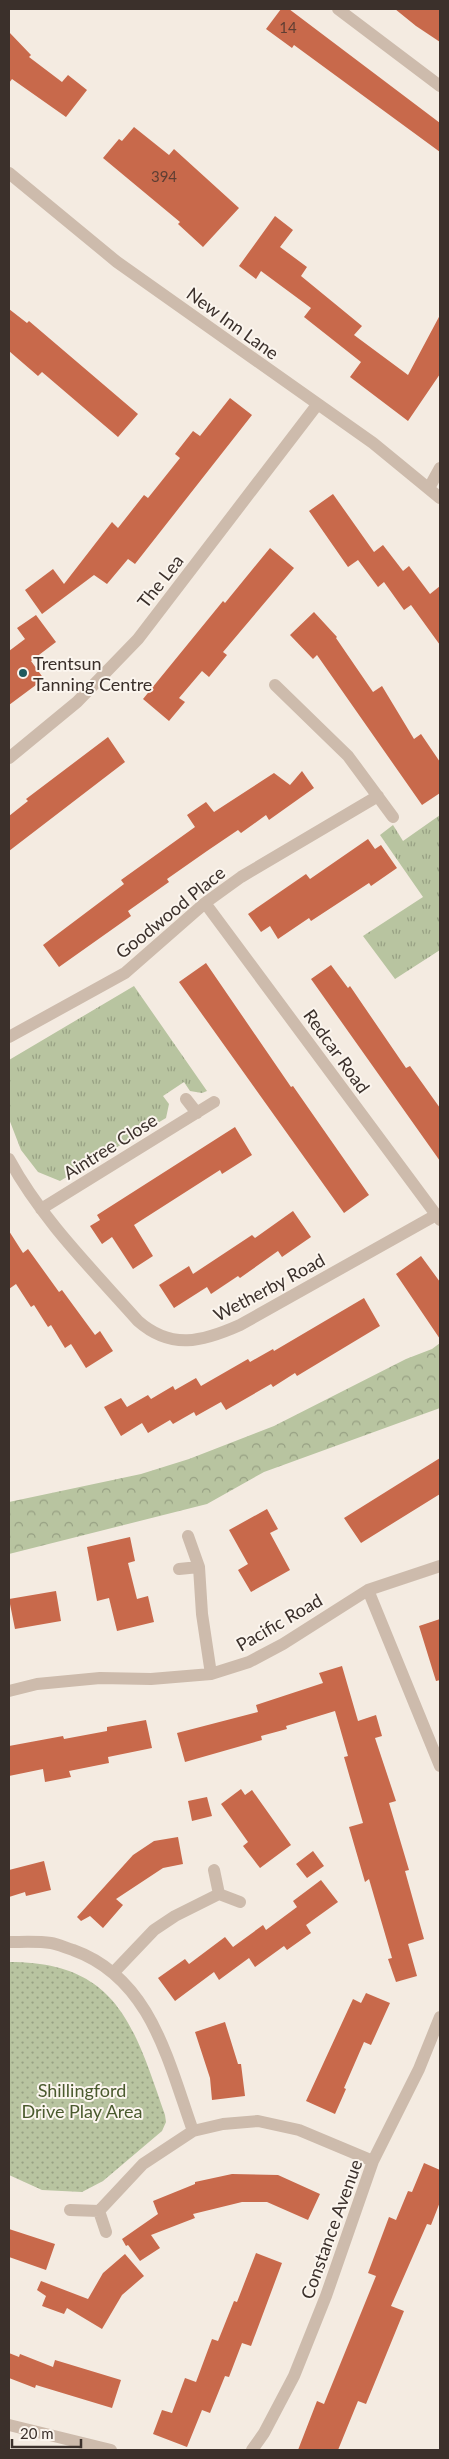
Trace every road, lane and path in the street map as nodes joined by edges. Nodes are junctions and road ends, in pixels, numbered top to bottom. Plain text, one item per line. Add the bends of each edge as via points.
1 (338, 9) edge
2 (440, 86) edge
3 (9, 173) edge
4 (317, 405) junction
5 (440, 468) edge
6 (429, 488) junction
7 (440, 498) edge
8 (275, 685) dead end
9 (9, 758) edge
10 (378, 796) junction
11 (393, 817) dead end
12 (205, 903) junction
13 (9, 1037) edge
14 (186, 1099) dead end
15 (214, 1102) dead end
16 (197, 1113) junction
17 (9, 1159) edge
18 (41, 1209) junction
19 (438, 1218) edge
20 (188, 1536) dead end
21 (199, 1566) junction
22 (440, 1566) edge
23 (179, 1569) dead end
24 (368, 1590) junction
25 (211, 1674) junction
26 (9, 1691) edge
27 (440, 1766) edge
28 (214, 1870) dead end
29 (219, 1894) junction
30 (240, 1902) dead end
31 (9, 1942) edge
32 (114, 1972) junction
33 (440, 2017) edge
34 (193, 2131) junction
35 (373, 2161) junction
36 (70, 2210) dead end
37 (99, 2210) junction
38 (106, 2232) dead end
39 (9, 2426) edge
40 (111, 2450) edge
41 (252, 2450) edge

1 - 2 street
3 - 4 street, New Inn Lane via 117,262
4 - 6 street, New Inn Lane via 373,443
4 - 9 street, The Lea via 138,639 77,702
5 - 6 street
6 - 7 street, New Inn Lane
8 - 10 street via 348,756
10 - 11 street
10 - 12 street, Goodwood Place via 241,877
12 - 13 street, Goodwood Place via 125,973
12 - 19 street, Redcar Road
14 - 16 street
15 - 16 street, Aintree Close
16 - 18 street, Aintree Close
17 - 18 street, Wetherby Road
18 - 19 street, Wetherby Road via 138,1321 151,1333 181,1342 221,1334 240,1325
20 - 21 street
21 - 23 street
21 - 25 street
22 - 24 street, Pacific Road
24 - 25 street, Pacific Road via 283,1644 249,1662
24 - 27 street
25 - 26 street, Pacific Road via 150,1679 100,1678 37,1684
28 - 29 street
29 - 30 street
29 - 32 street via 154,1930
31 - 32 street via 52,1943 85,1955
32 - 34 street via 140,2000 161,2041
33 - 35 street, Constance Avenue via 419,2069
34 - 35 street via 258,2121 299,2130
34 - 37 street via 143,2164
35 - 41 street, Constance Avenue via 294,2376
36 - 37 street
37 - 38 street
39 - 40 street

